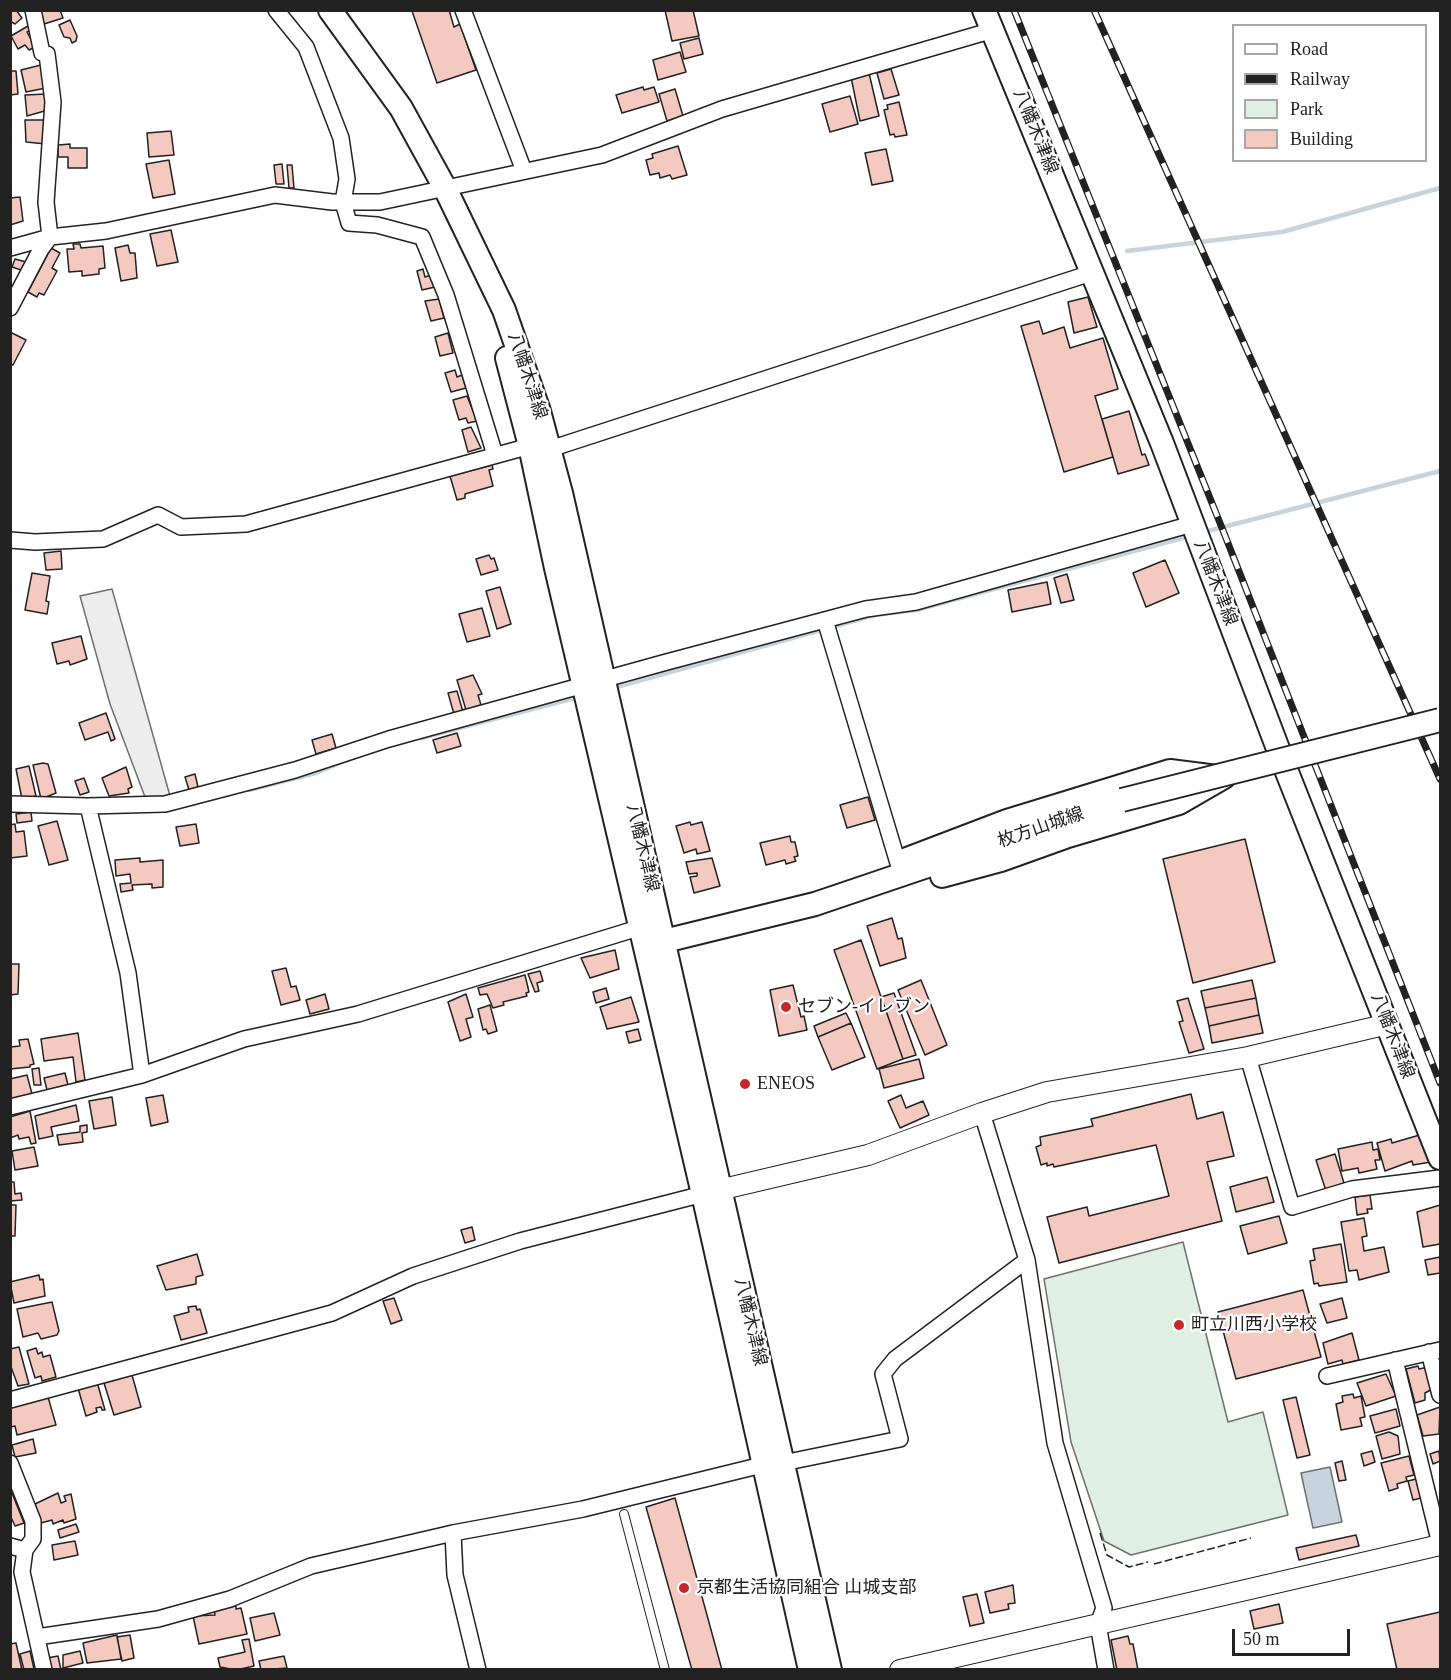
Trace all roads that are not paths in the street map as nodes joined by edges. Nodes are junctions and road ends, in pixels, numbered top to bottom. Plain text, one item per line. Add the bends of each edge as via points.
1 (33, 10) edge
2 (276, 10) edge
3 (330, 10) edge
4 (464, 10) edge
5 (989, 20) edge
6 (524, 171) junction
7 (440, 190) junction
8 (343, 202) junction
9 (50, 237) junction
10 (10, 248) edge
11 (1091, 273) junction
12 (10, 308) edge
13 (540, 448) junction
14 (495, 455) junction
15 (1192, 524) junction
16 (10, 540) edge
17 (825, 620) junction
18 (594, 682) junction
19 (1440, 720) edge
20 (1283, 762) junction
21 (1223, 778) junction
22 (10, 804) edge
23 (88, 806) junction
24 (898, 863) junction
25 (815, 904) junction
26 (652, 934) junction
27 (1388, 1024) junction
28 (1248, 1057) junction
29 (142, 1075) junction
30 (10, 1107) edge
31 (982, 1113) junction
32 (1440, 1158) edge
33 (1440, 1178) edge
34 (711, 1192) junction
35 (1027, 1260) junction
36 (1435, 1351) edge
37 (1395, 1360) junction
38 (1327, 1376) dead end
39 (1440, 1395) edge
40 (10, 1400) edge
41 (10, 1463) edge
42 (773, 1464) junction
43 (624, 1514) dead end
44 (453, 1533) junction
45 (1440, 1545) edge
46 (18, 1548) edge
47 (1098, 1624) junction
48 (37, 1637) junction
49 (44, 1670) edge
50 (478, 1670) edge
51 (665, 1670) edge
52 (810, 1670) edge
53 (831, 1670) edge
54 (900, 1670) edge
55 (1106, 1670) edge

1 - 9 street via 42,52 47,54 53,102 46,202
2 - 8 street via 306,48 340,138 347,179
3 - 7 main road, 八幡木津線 via 365,60
4 - 6 street
5 - 6 street via 722,109 602,155
5 - 11 main road, 八幡木津線
6 - 7 street
7 - 8 street via 380,202
7 - 13 main road, 八幡木津線 via 492,309
8 - 9 street via 275,195 106,231
8 - 14 street via 349,223 377,225 422,237 446,295
9 - 10 street
9 - 12 street
11 - 13 street
11 - 15 main road, 八幡木津線
13 - 14 street
13 - 18 main road, 八幡木津線
14 - 16 street via 246,524 181,527 158,515 103,539
15 - 17 street via 916,602
15 - 20 main road, 八幡木津線
17 - 18 street
17 - 24 street
18 - 23 street via 165,804
18 - 26 main road, 八幡木津線
19 - 25 main road, 枚方山城線, bridge via 1122,800
20 - 21 main road
20 - 27 main road, 八幡木津線
21 - 24 main road via 1170,771 1007,821
21 - 25 main road via 1179,803 1001,860 893,889
22 - 23 street
23 - 29 street via 128,973
24 - 25 main road
25 - 26 main road, 枚方山城線
26 - 29 street via 357,1014 244,1039
26 - 34 main road, 八幡木津線
27 - 28 street
27 - 32 main road, 八幡木津線
28 - 31 street via 1076,1086
28 - 33 street via 1292,1207 1352,1189
29 - 30 street
31 - 34 street via 868,1155
31 - 35 street
34 - 40 street via 520,1241 413,1276 332,1313
34 - 42 main road, 八幡木津線
35 - 42 street via 895,1359 883,1374 900,1439
35 - 47 street via 1055,1443 1104,1608
36 - 37 street
36 - 39 street
37 - 38 street
37 - 45 street
41 - 46 street via 33,1521 33,1539
42 - 44 street via 583,1509
42 - 52 main road, 八幡木津線
42 - 53 main road, 八幡木津線
43 - 51 lane
44 - 48 street via 311,1566 230,1599 158,1619
44 - 50 street via 455,1575
45 - 47 street
46 - 48 street
47 - 54 street
47 - 55 street
48 - 49 street

